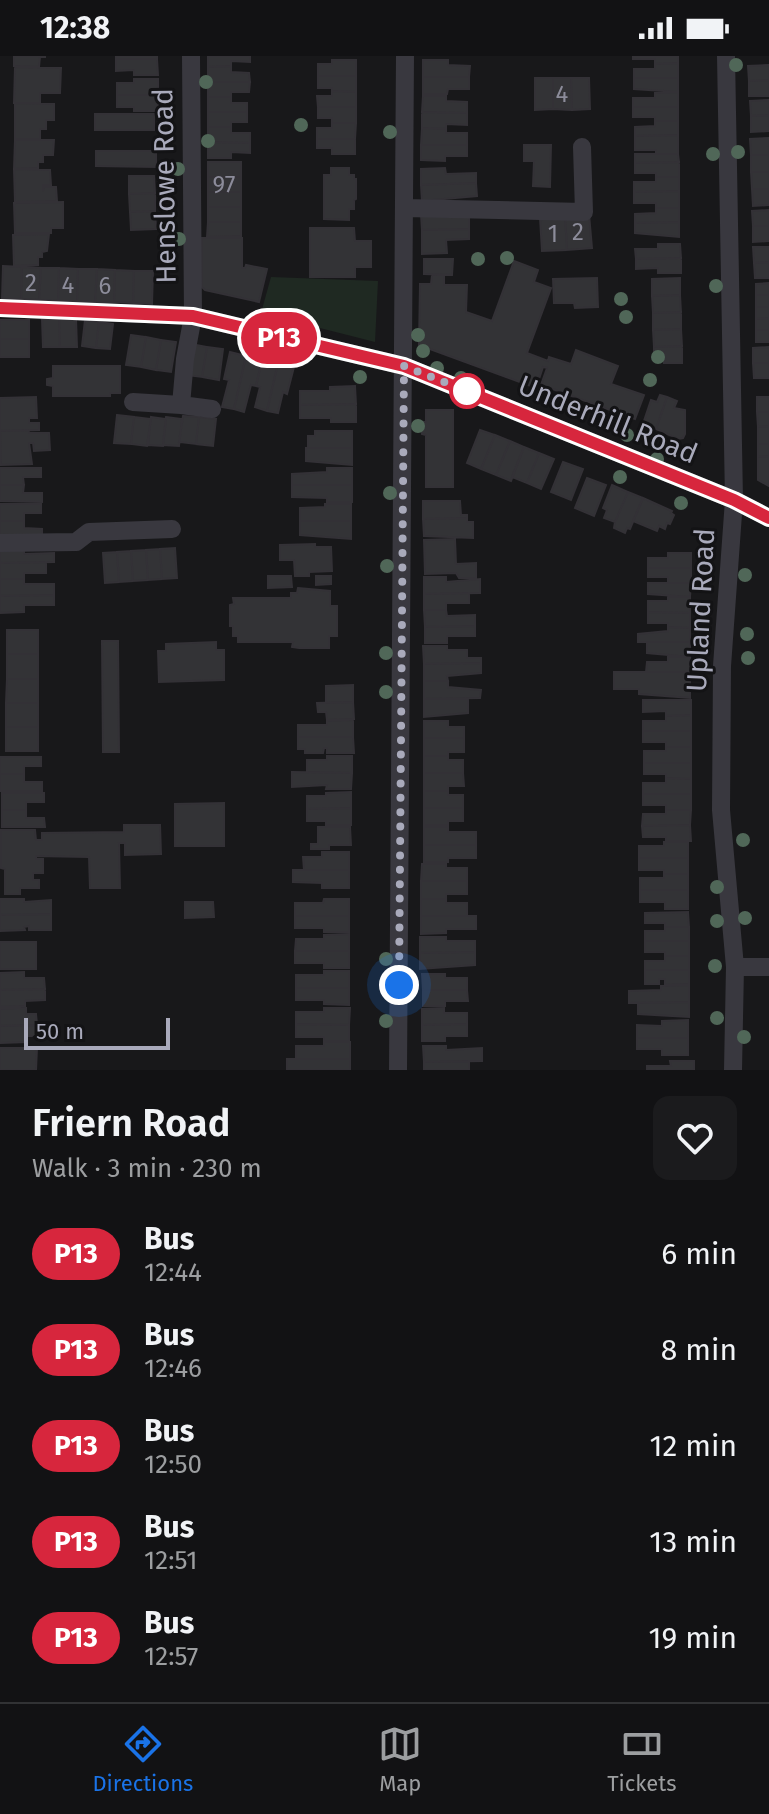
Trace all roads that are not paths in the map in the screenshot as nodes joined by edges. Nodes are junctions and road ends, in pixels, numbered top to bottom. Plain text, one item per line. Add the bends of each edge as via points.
1 (191, 56) edge
2 (405, 56) edge
3 (726, 56) edge
4 (582, 147) dead end
5 (404, 208) junction
6 (0, 308) edge
7 (193, 316) junction
8 (404, 366) junction
9 (133, 402) dead end
10 (181, 405) junction
11 (212, 409) dead end
12 (734, 500) junction
13 (769, 518) edge
14 (172, 529) dead end
15 (0, 543) edge
16 (735, 967) junction
17 (769, 967) edge
18 (398, 1070) edge
19 (733, 1070) edge

1 - 7 street, Henslowe Road
2 - 5 street
3 - 12 street, Upland Road
4 - 5 street via 584,212
5 - 8 street
6 - 7 street, Underhill Road
7 - 8 street, Underhill Road
7 - 10 street, Henslowe Road
8 - 12 street, Underhill Road
8 - 18 street
9 - 10 street
10 - 11 street
12 - 13 street, Underhill Road
12 - 16 street, Upland Road via 722,666 721,810
14 - 15 street via 89,532 76,542
16 - 17 street
16 - 19 street, Upland Road

